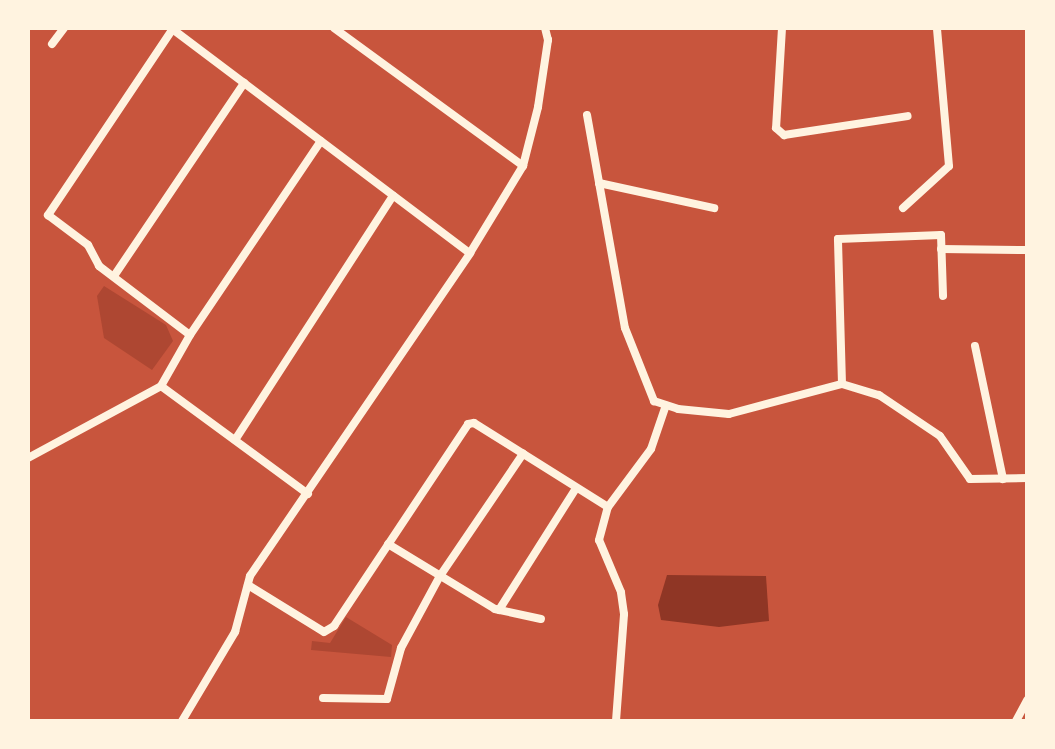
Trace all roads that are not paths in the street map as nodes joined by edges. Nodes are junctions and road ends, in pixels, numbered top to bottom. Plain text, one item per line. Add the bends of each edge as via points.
1 (64, 28) edge
2 (334, 28) edge
3 (545, 28) edge
4 (782, 28) edge
5 (937, 28) edge
6 (172, 29) edge
7 (52, 44) dead end
8 (244, 83) junction
9 (587, 115) dead end
10 (908, 116) dead end
11 (321, 141) junction
12 (523, 166) junction
13 (599, 183) junction
14 (393, 196) junction
15 (714, 208) dead end
16 (903, 208) dead end
17 (941, 249) junction
18 (1027, 250) edge
19 (470, 253) junction
20 (114, 276) junction
21 (943, 296) dead end
22 (190, 335) junction
23 (975, 346) dead end
24 (842, 384) junction
25 (161, 386) junction
26 (666, 405) junction
27 (235, 440) junction
28 (523, 454) junction
29 (28, 458) edge
30 (1027, 478) edge
31 (1003, 479) junction
32 (576, 488) junction
33 (308, 494) junction
34 (608, 507) junction
35 (388, 544) junction
36 (440, 576) junction
37 (248, 585) junction
38 (499, 610) junction
39 (541, 619) dead end
40 (323, 698) dead end
41 (1027, 700) edge
42 (182, 721) edge
43 (616, 721) edge
44 (1016, 721) edge

1 - 7 street
2 - 12 street
3 - 12 street via 548,40 538,107
4 - 10 street via 776,128 784,135
5 - 16 street via 949,166
6 - 8 street
6 - 20 street via 48,215 88,245 99,266
8 - 11 street
8 - 20 street
9 - 13 street
11 - 14 street
11 - 22 street
12 - 19 street
13 - 15 street
13 - 26 street via 625,328 654,401
14 - 19 street
14 - 27 street
17 - 18 street
17 - 21 street
17 - 24 street via 941,235 838,239
19 - 33 street
20 - 22 street
22 - 25 street
23 - 31 street
24 - 26 street via 729,414
24 - 31 street via 879,395 940,436 970,479
25 - 27 street
25 - 29 street
26 - 34 street via 651,449
27 - 33 street
28 - 32 street
28 - 35 street via 468,424
28 - 36 street
30 - 31 street
32 - 34 street
32 - 38 street
33 - 37 street
34 - 43 street via 599,540 621,592 624,614
35 - 36 street
35 - 37 street via 334,626 324,632
36 - 38 street
36 - 40 street via 401,648 387,699
37 - 42 street via 235,632
38 - 39 street
41 - 44 street

